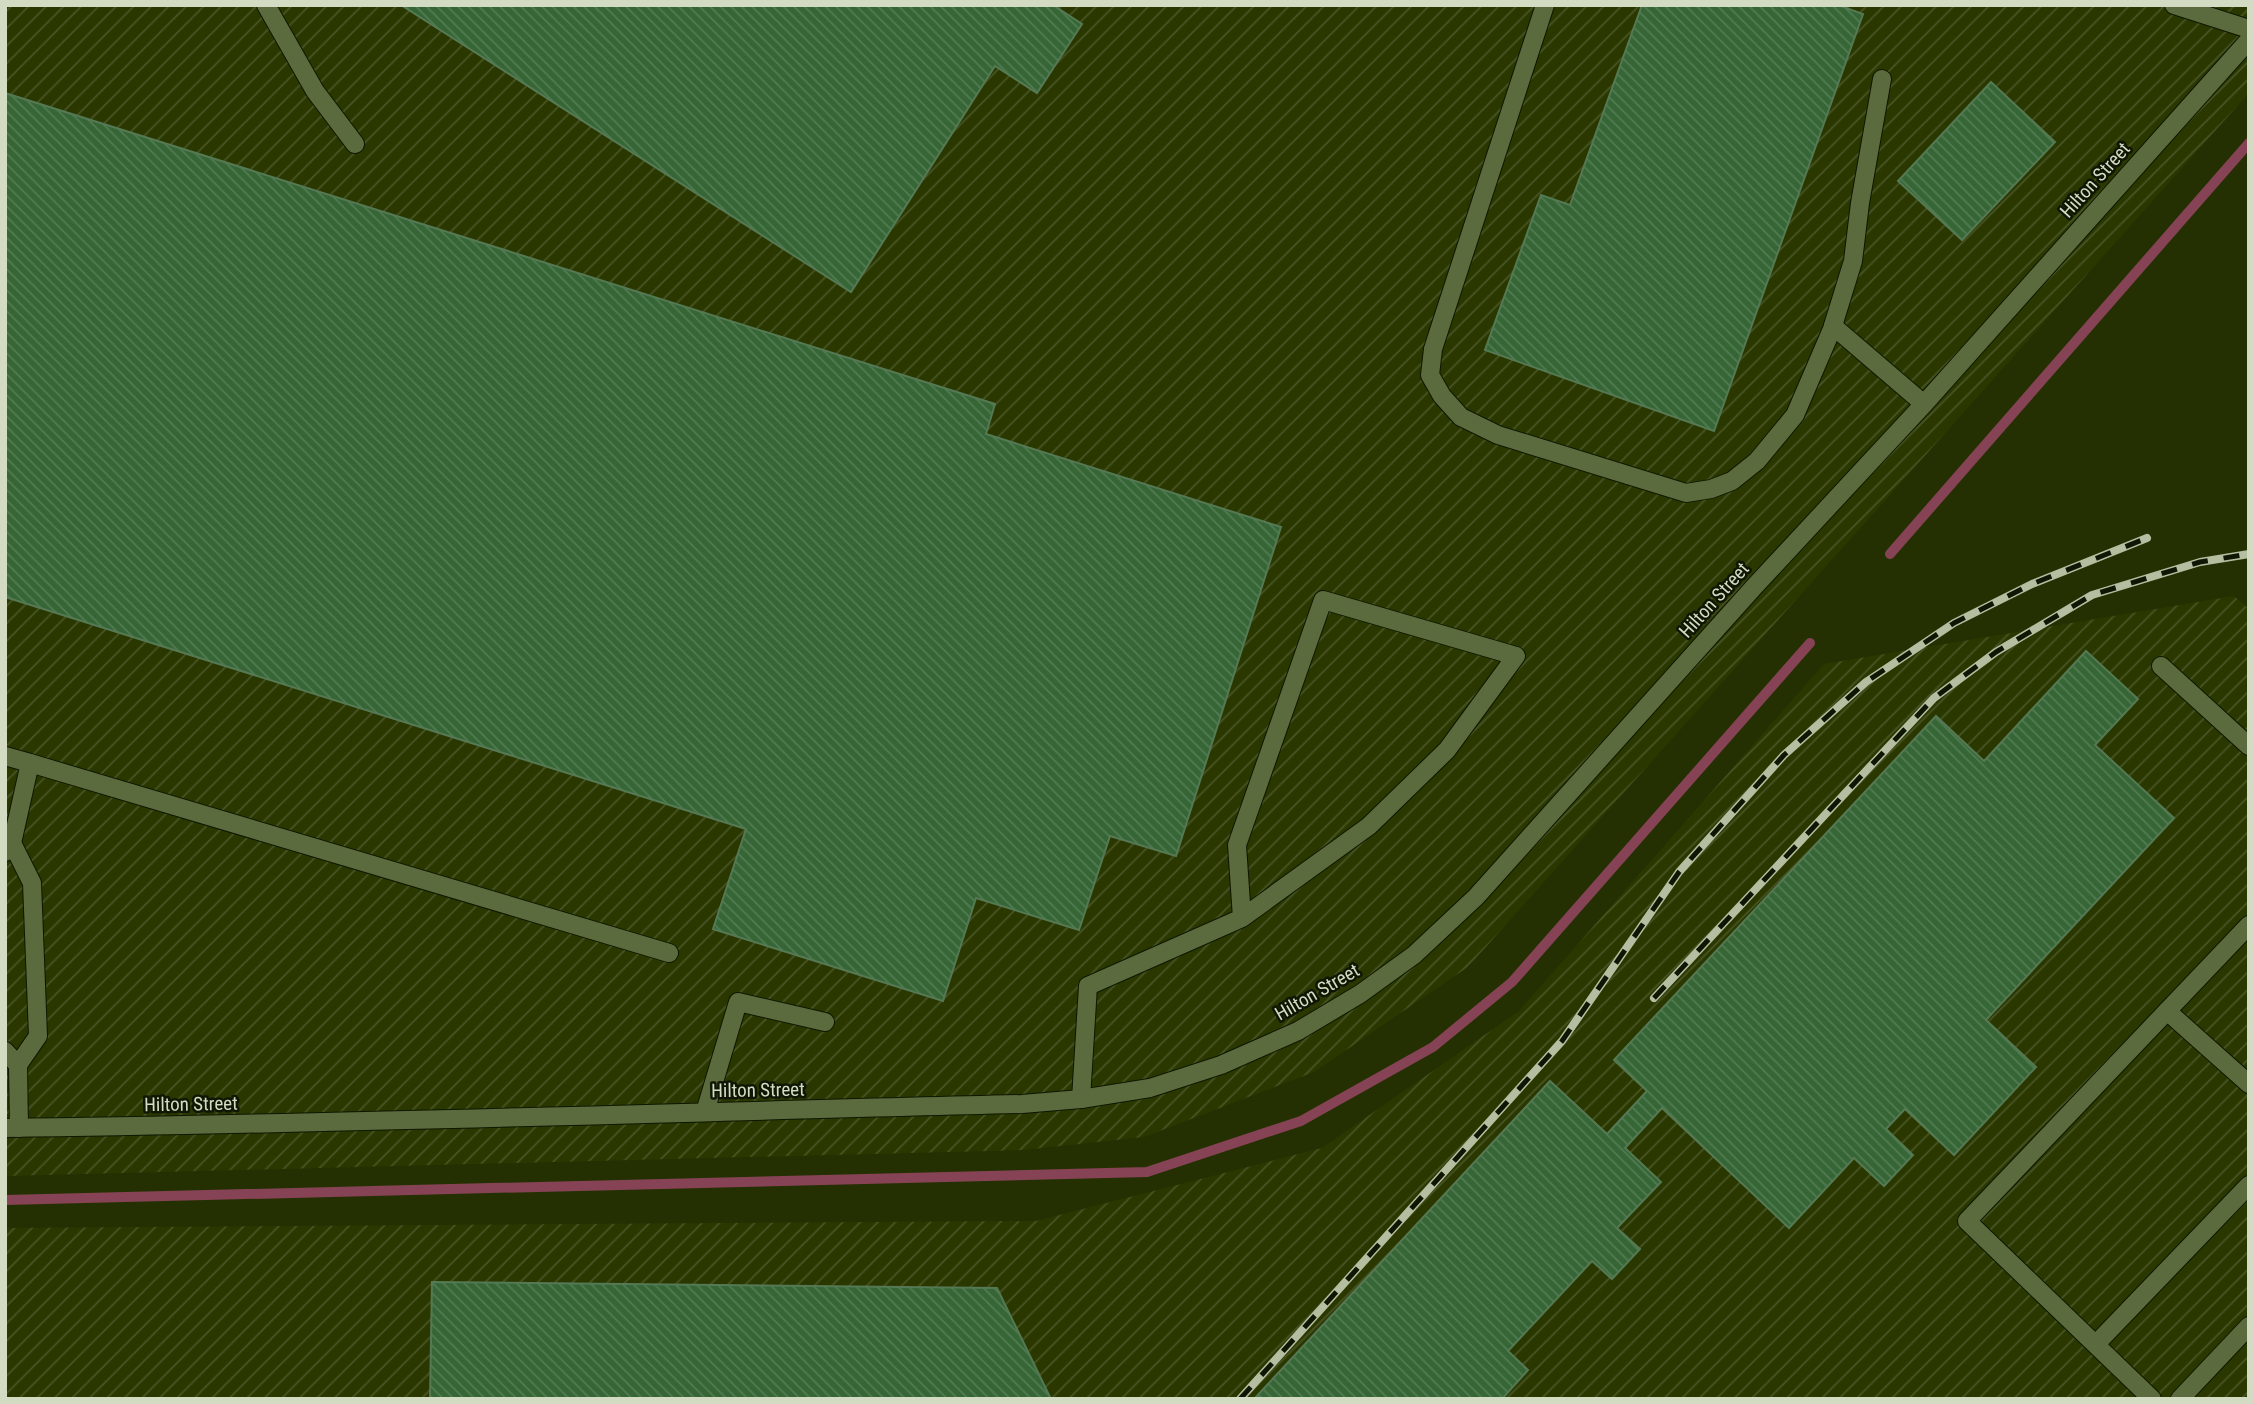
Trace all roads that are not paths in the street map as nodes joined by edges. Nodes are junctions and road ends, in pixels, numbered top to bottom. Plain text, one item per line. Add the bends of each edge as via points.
1 (266, 5) edge
2 (1545, 5) edge
3 (2174, 5) edge
4 (2249, 29) edge
5 (2249, 40) edge
6 (1882, 79) dead end
7 (355, 144) dead end
8 (1833, 326) junction
9 (1924, 404) junction
10 (2161, 667) dead end
11 (2249, 746) edge
12 (5, 756) edge
13 (30, 763) junction
14 (8, 848) edge
15 (1242, 918) junction
16 (2249, 925) edge
17 (669, 953) dead end
18 (2167, 1011) junction
19 (825, 1022) dead end
20 (5, 1051) edge
21 (19, 1065) junction
22 (2249, 1084) edge
23 (1081, 1099) junction
24 (705, 1112) junction
25 (12, 1128) edge
26 (2249, 1185) edge
27 (2249, 1325) edge
28 (2096, 1344) junction
29 (2152, 1399) edge
30 (2180, 1399) edge

1 - 7 street via 315,91
2 - 8 street via 1433,349 1430,375 1448,403 1461,417 1498,435 1686,493 1710,489 1732,481 1757,461 1795,415
3 - 4 street
5 - 9 street, Hilton Street
6 - 8 street via 1853,261
8 - 9 street
9 - 23 street, Hilton Street via 1476,897 1414,955 1298,1031 1221,1065 1150,1088
10 - 11 street
12 - 13 street
13 - 14 street
13 - 17 street
14 - 21 street via 33,883 37,1036
15 - 15 street via 1369,826 1447,750 1516,656 1324,600 1237,845
15 - 23 street via 1088,986
16 - 18 street
18 - 22 street
18 - 28 street via 1967,1221
19 - 24 street via 738,1002
20 - 21 street
21 - 25 street
23 - 24 street, Hilton Street
24 - 25 street, Hilton Street
26 - 28 street
27 - 30 street
28 - 29 street

